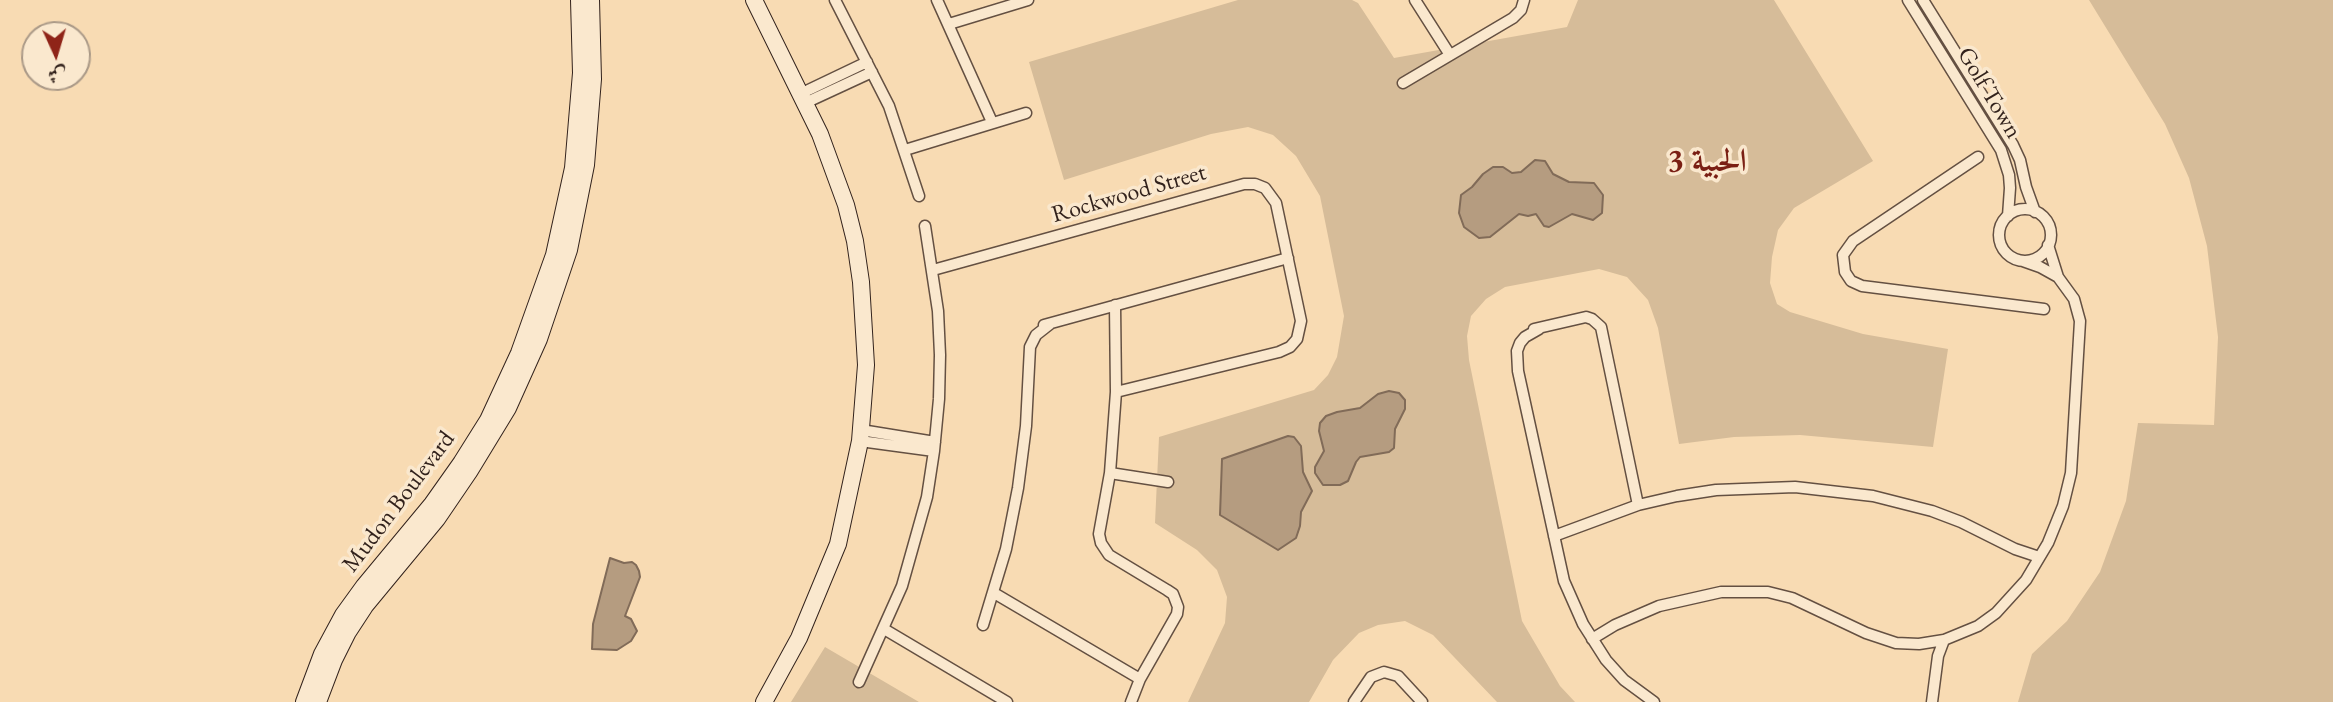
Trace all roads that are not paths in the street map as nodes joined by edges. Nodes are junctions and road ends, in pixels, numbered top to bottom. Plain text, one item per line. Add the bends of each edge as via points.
1 (579, 0) edge
2 (591, 0) edge
3 (754, 0) edge
4 (835, 0) edge
5 (937, 0) edge
6 (1028, 0) edge
7 (1415, 0) edge
8 (1524, 0) edge
9 (1908, 0) edge
10 (1923, 0) edge
11 (948, 24) junction
12 (1450, 55) junction
13 (870, 67) junction
14 (1403, 82) dead end
15 (803, 99) junction
16 (1026, 113) dead end
17 (992, 122) junction
18 (905, 150) junction
19 (1978, 157) dead end
20 (919, 196) dead end
21 (2035, 212) junction
22 (2008, 216) junction
23 (925, 226) dead end
24 (2049, 245) junction
25 (1288, 258) junction
26 (2021, 261) junction
27 (933, 270) junction
28 (2058, 277) junction
29 (1115, 305) junction
30 (2045, 309) dead end
31 (1116, 393) junction
32 (860, 436) junction
33 (935, 447) junction
34 (1110, 473) junction
35 (1168, 482) dead end
36 (1639, 505) junction
37 (1554, 536) junction
38 (2037, 561) junction
39 (994, 593) junction
40 (983, 625) dead end
41 (884, 629) junction
42 (1592, 639) junction
43 (1944, 640) junction
44 (1926, 644) junction
45 (1938, 661) junction
46 (1140, 680) junction
47 (859, 682) dead end
48 (1357, 697) edge
49 (304, 702) edge
50 (318, 702) edge
51 (764, 702) edge
52 (1007, 702) edge
53 (1131, 702) edge
54 (1422, 702) edge
55 (1654, 702) edge
56 (1932, 702) edge

1 - 49 street, Mudon Boulevard via 581,94 573,169 554,255 519,354 461,463 343,615
2 - 50 street, Mudon Boulevard via 593,79 586,165 569,250 539,340 508,408 469,472 348,632
3 - 15 street
4 - 13 street
5 - 11 street
6 - 11 street
7 - 12 street
8 - 12 street via 1513,18
9 - 22 street, Golf Town via 2001,150 2009,175
10 - 21 street, Golf Town via 2013,145
11 - 17 street
12 - 14 street
13 - 15 street
13 - 18 street
15 - 32 street via 834,169 855,241 866,365
16 - 17 street
17 - 18 street
18 - 20 street
19 - 30 street via 1853,241 1843,255 1845,272 1862,286
21 - 22 street via 2026,209
21 - 24 street via 2050,229
22 - 26 street via 2001,223 2000,242
23 - 27 street
24 - 26 street via 2032,260
24 - 28 street
25 - 27 street, Rockwood Street via 1273,197 1265,188 1250,183
25 - 29 street
25 - 31 street, Rockwood Street via 1301,321 1300,333 1290,347
26 - 28 street
27 - 33 street via 940,355
28 - 38 street via 2074,299 2080,321 2075,423 2063,506
29 - 31 street
29 - 39 street via 1029,334 1025,348 1026,426 1018,488
31 - 34 street
32 - 33 street
32 - 51 street via 830,568
33 - 41 street via 916,542
34 - 35 street
34 - 46 street via 1099,526 1101,542 1109,555 1177,600 1177,614
36 - 37 street
36 - 37 street via 1600,337 1594,329 1570,320 1524,332 1513,344 1513,359
36 - 38 street via 1716,490 1782,487 1873,496 1961,522
37 - 42 street via 1564,581
38 - 43 street via 2015,595 1996,613
39 - 40 street
39 - 46 street
41 - 47 street
41 - 52 street
42 - 44 street via 1659,606 1744,590 1792,598 1883,640
42 - 55 street via 1624,680
43 - 44 street
43 - 45 street
44 - 45 street
45 - 56 street
46 - 53 street
48 - 54 street via 1374,682 1386,679 1408,686

